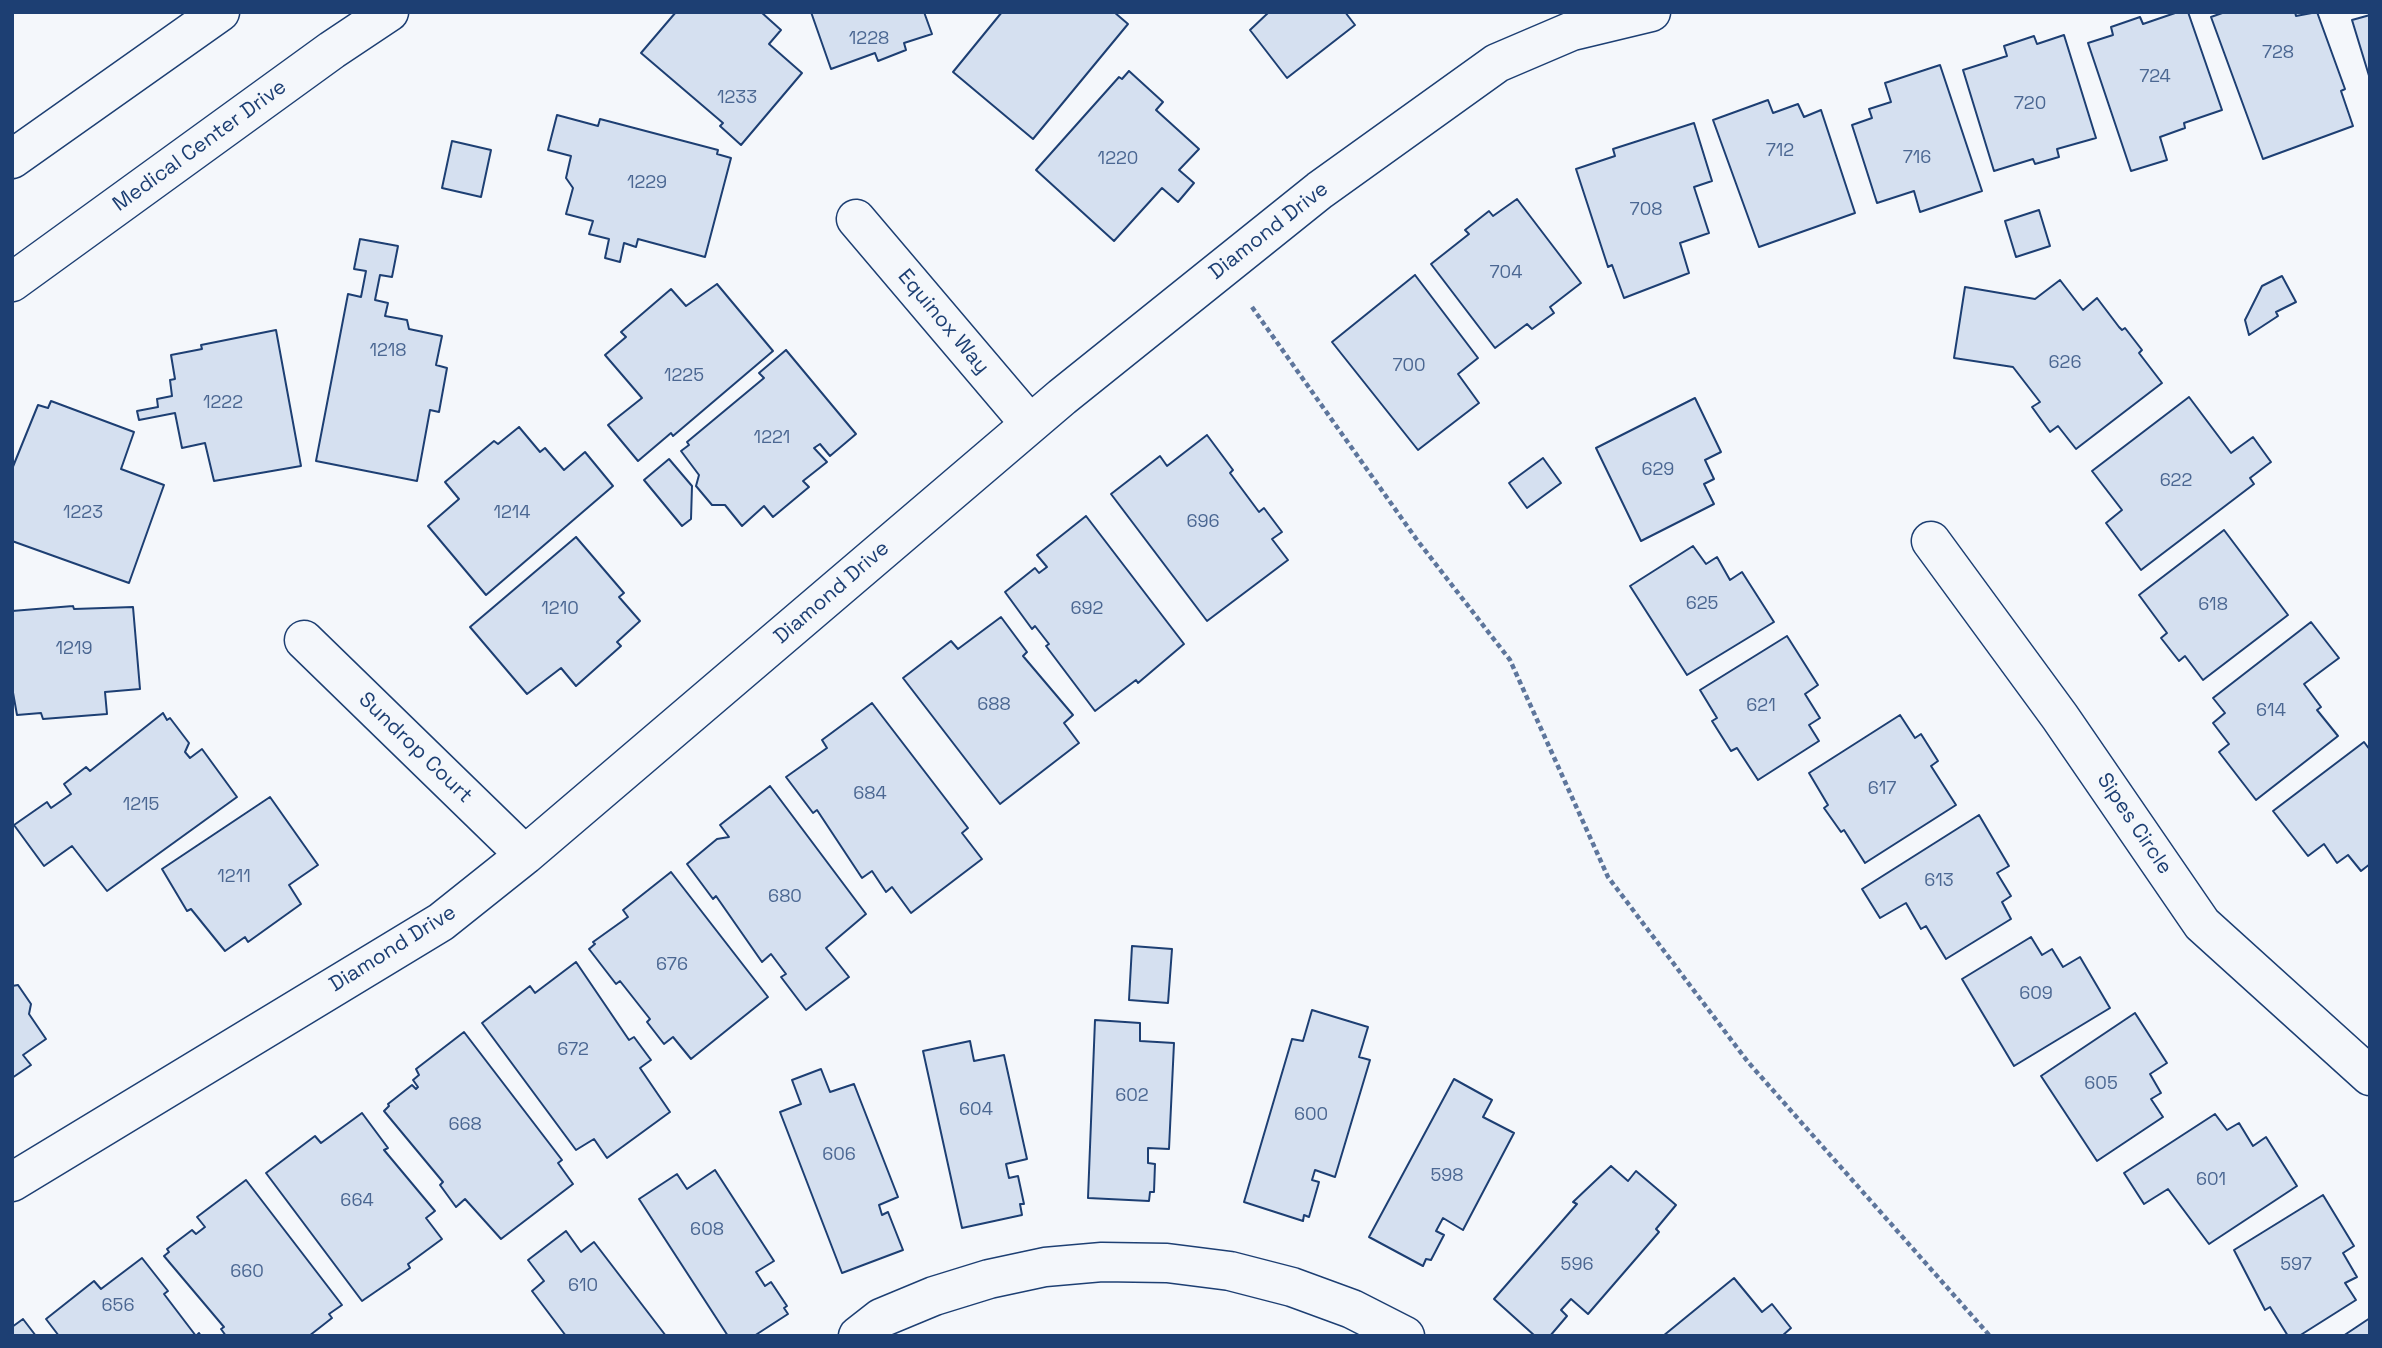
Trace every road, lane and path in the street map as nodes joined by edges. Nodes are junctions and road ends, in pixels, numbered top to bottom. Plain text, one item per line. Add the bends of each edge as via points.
1 (220, 12) edge
2 (389, 12) edge
3 (1651, 12) edge
4 (1567, 22) edge
5 (12, 159) edge
6 (856, 219) dead end
7 (1227, 263) junction
8 (12, 282) edge
9 (1030, 424) junction
10 (1931, 541) dead end
11 (304, 640) dead end
12 (525, 855) junction
13 (2370, 1076) edge
14 (12, 1182) edge
15 (859, 1336) edge
16 (1405, 1336) edge
17 (1990, 1336) edge

1 - 5 street
2 - 8 street, Medical Center Drive
3 - 4 street, Diamond Drive
4 - 7 street, Diamond Drive via 1497,63
6 - 9 street, Equinox Way
7 - 9 street, Diamond Drive
7 - 17 path via 1254,310 1417,540 1510,660 1608,877 1748,1062
9 - 12 street, Diamond Drive
10 - 13 street, Sipes Circle via 2060,717 2202,924
11 - 12 street, Sundrop Court
12 - 14 street, Diamond Drive via 441,922
15 - 16 street via 881,1318 989,1279 1102,1262 1167,1263 1230,1271 1352,1309

